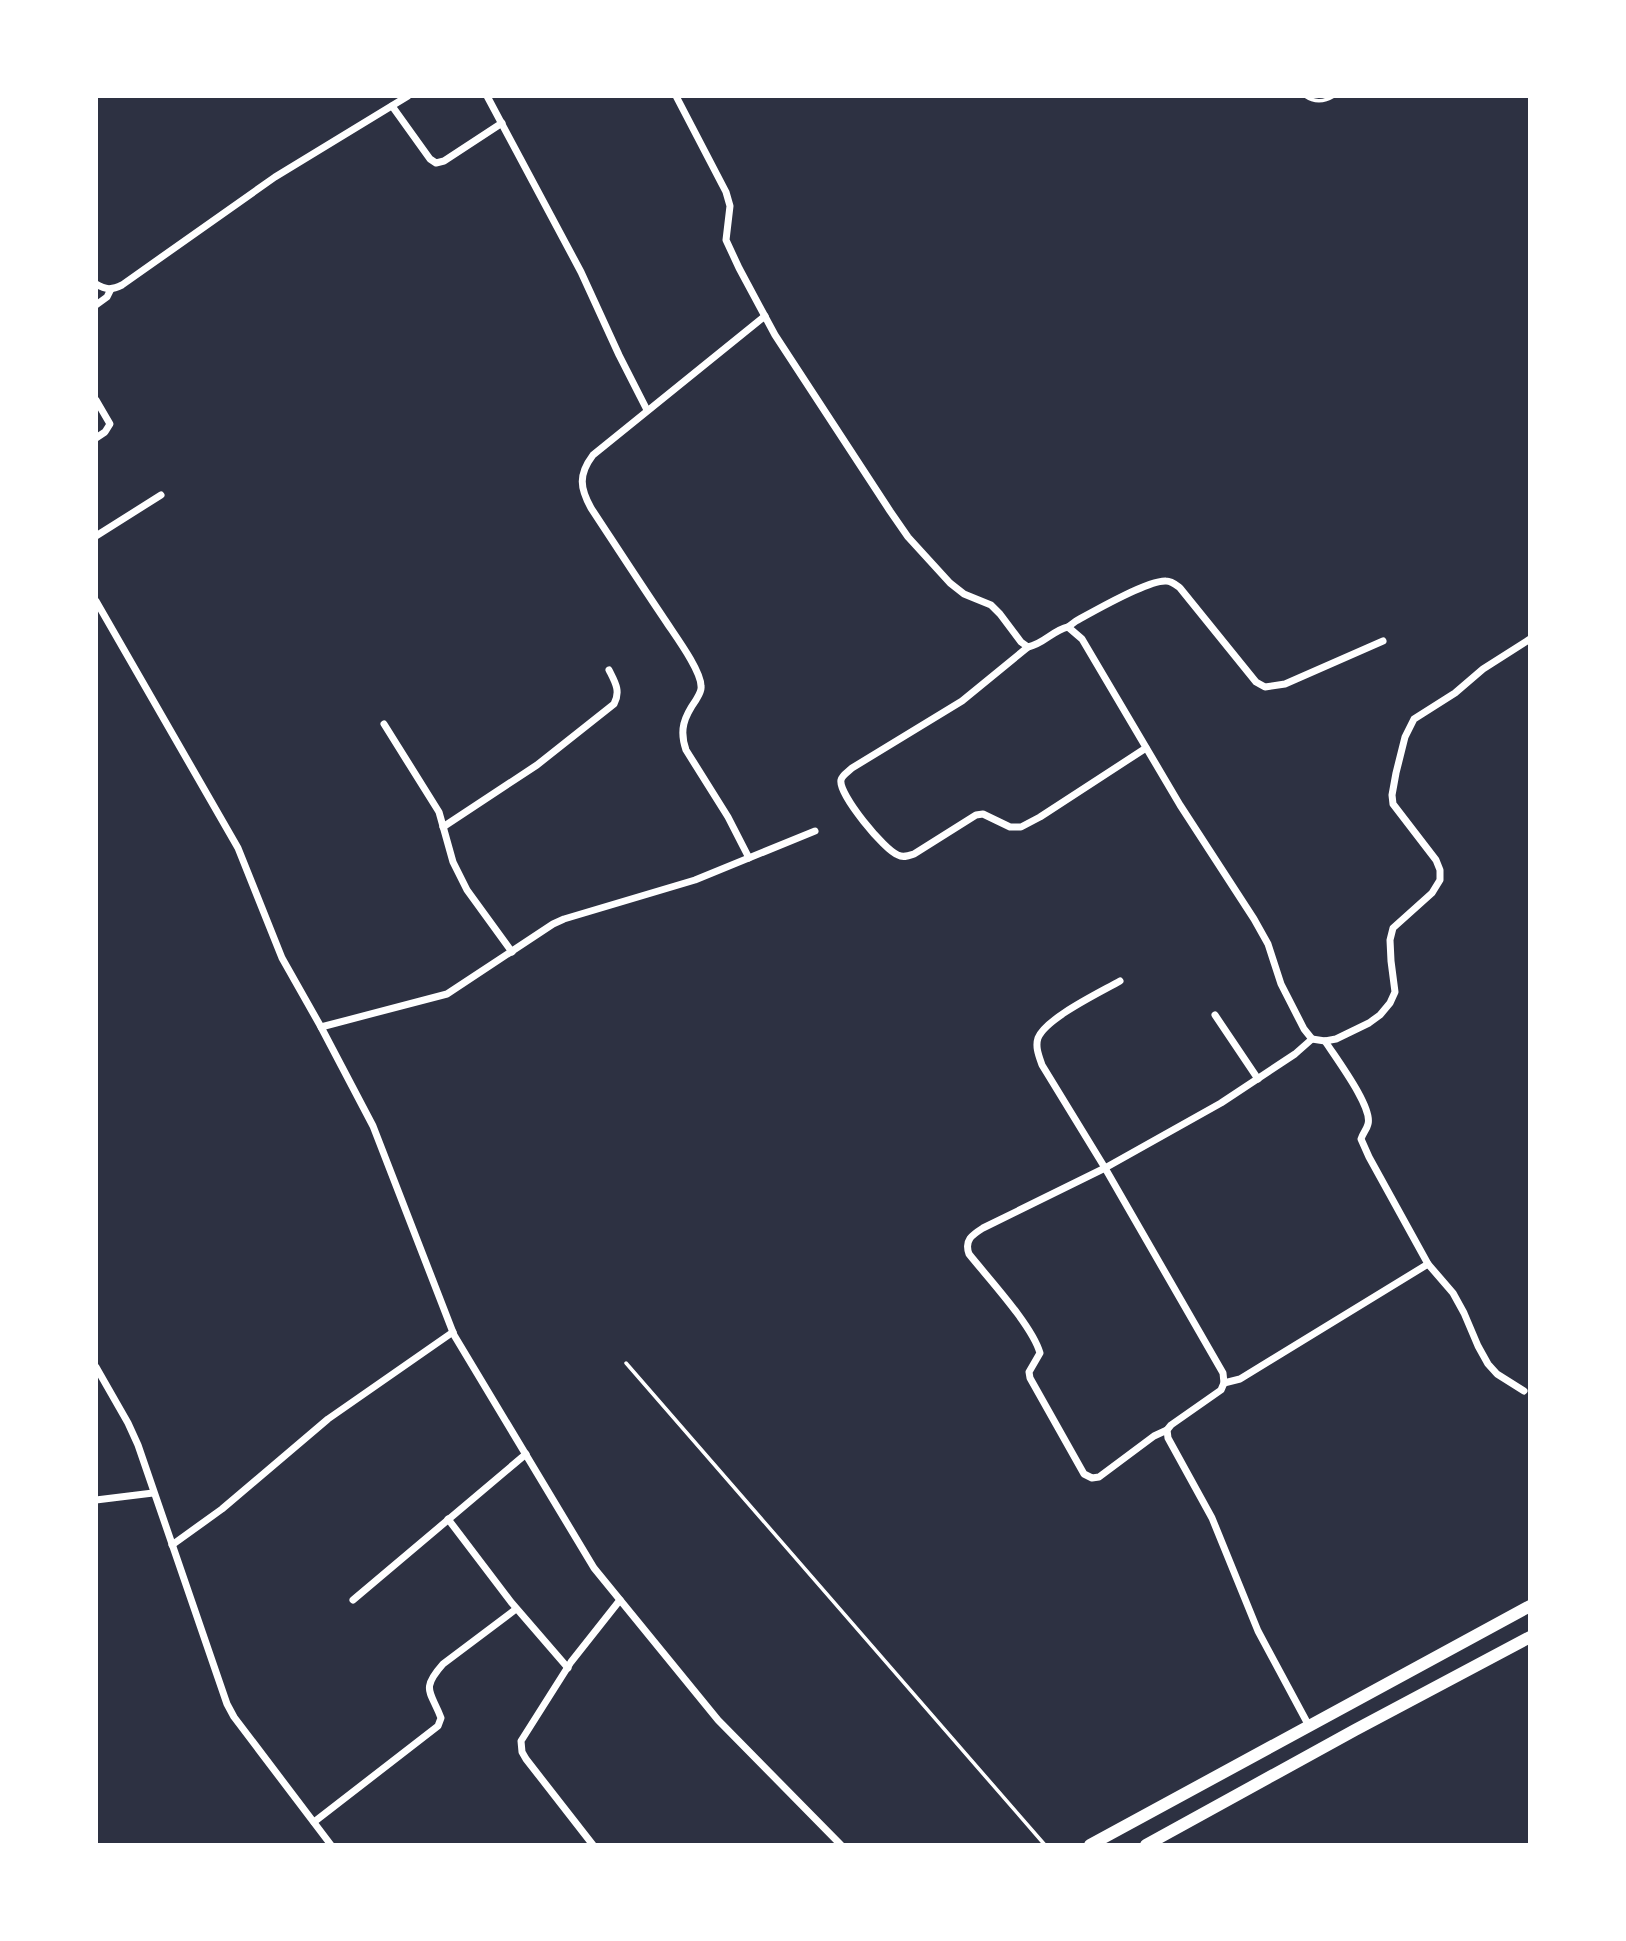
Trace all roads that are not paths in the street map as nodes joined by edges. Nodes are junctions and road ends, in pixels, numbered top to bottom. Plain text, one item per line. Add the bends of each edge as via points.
1 (408, 96) edge
2 (487, 96) edge
3 (676, 96) edge
4 (1305, 96) edge
5 (1334, 96) edge
6 (392, 106) junction
7 (502, 123) junction
8 (96, 284) edge
9 (111, 289) junction
10 (96, 305) edge
11 (765, 316) junction
12 (96, 400) edge
13 (647, 410) junction
14 (96, 438) edge
15 (161, 495) dead end
16 (96, 536) edge
17 (96, 601) edge
18 (1068, 626) junction
19 (1530, 639) edge
20 (1383, 641) dead end
21 (1028, 648) junction
22 (610, 670) dead end
23 (384, 724) dead end
24 (1146, 748) junction
25 (443, 827) junction
26 (815, 831) dead end
27 (749, 858) junction
28 (512, 952) junction
29 (1120, 981) dead end
30 (1215, 1015) dead end
31 (321, 1027) junction
32 (1312, 1039) junction
33 (1325, 1041) junction
34 (1258, 1079) junction
35 (1105, 1168) junction
36 (1428, 1264) junction
37 (453, 1332) junction
38 (626, 1363) dead end
39 (96, 1367) edge
40 (1224, 1383) junction
41 (1524, 1391) dead end
42 (1167, 1430) junction
43 (526, 1454) junction
44 (153, 1493) junction
45 (96, 1500) edge
46 (448, 1519) junction
47 (172, 1545) junction
48 (353, 1600) dead end
49 (620, 1600) junction
50 (1530, 1606) edge
51 (516, 1609) junction
52 (1530, 1637) edge
53 (568, 1668) junction
54 (1309, 1726) junction
55 (314, 1822) junction
56 (331, 1845) edge
57 (593, 1845) edge
58 (841, 1845) edge
59 (1045, 1845) edge
60 (1090, 1845) edge
61 (1146, 1845) edge

1 - 6 street
2 - 7 street
3 - 11 street via 726,192 730,205 726,240
4 - 5 lane via 1317,102
6 - 7 street via 436,163
6 - 9 street via 275,177
7 - 13 street
8 - 9 street
9 - 10 street
11 - 13 street
11 - 21 street via 908,537 950,583 1000,614
12 - 14 street via 110,424
13 - 27 street via 593,455 581,479 585,496 697,672 700,694 682,726 682,739
15 - 16 street
17 - 31 street via 238,848 282,958
18 - 20 street via 1139,589 1164,580 1172,582 1265,687 1284,684
18 - 21 street
18 - 24 street via 1082,639
19 - 33 street via 1414,719 1409,727 1393,804 1436,860 1440,880 1393,928 1395,992 1390,1003 1369,1023
21 - 24 street via 962,701 842,777 844,794 886,848 903,857 914,855 976,815 1021,827
22 - 25 street via 618,688 614,704 537,765
23 - 25 street via 439,811
24 - 32 street via 1259,927 1280,984
25 - 28 street via 467,890
26 - 27 street
27 - 28 street via 695,880 564,919
28 - 31 street via 439,998
29 - 35 street via 1053,1021 1037,1040 1042,1065
30 - 34 street
31 - 37 street via 373,1126
32 - 33 street
32 - 34 street
33 - 36 street via 1363,1100 1368,1124 1361,1139
34 - 35 street
35 - 40 street via 1218,1361
35 - 42 street via 983,1228 971,1235 967,1248 1037,1344 1040,1353 1030,1378 1084,1474 1099,1477
36 - 40 street via 1240,1379
36 - 41 street via 1453,1293 1488,1364
37 - 43 street
37 - 47 street via 328,1419
38 - 59 lane
39 - 44 street via 138,1444
40 - 42 street
42 - 54 street via 1212,1518 1258,1631
43 - 46 street
43 - 49 street via 594,1568
44 - 45 street
44 - 47 street
46 - 48 street
46 - 51 street
47 - 55 street via 227,1704
49 - 53 street
49 - 58 street via 718,1720
50 - 54 highway
51 - 53 street
51 - 55 street via 433,1675 429,1692 441,1718 438,1726
52 - 61 highway
53 - 57 street via 520,1747
54 - 60 highway
55 - 56 street

